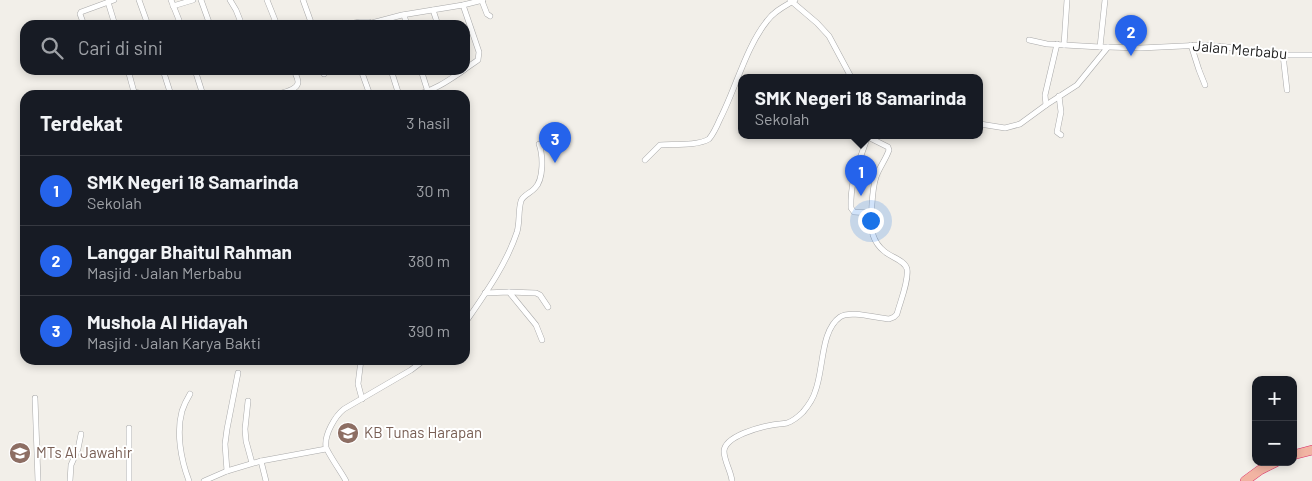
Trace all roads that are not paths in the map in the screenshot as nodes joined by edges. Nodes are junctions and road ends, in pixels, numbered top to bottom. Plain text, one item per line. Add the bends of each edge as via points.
1 (139, 0) edge
2 (171, 0) edge
3 (193, 0) edge
4 (201, 0) edge
5 (230, 0) edge
6 (268, 0) edge
7 (303, 0) edge
8 (482, 0) edge
9 (793, 0) edge
10 (1067, 0) edge
11 (1105, 0) edge
12 (111, 1) edge
13 (463, 5) junction
14 (173, 6) junction
15 (432, 10) junction
16 (404, 15) junction
17 (490, 16) dead end
18 (82, 20) edge
19 (114, 20) edge
20 (146, 20) edge
21 (178, 20) edge
22 (208, 20) edge
23 (240, 20) edge
24 (275, 20) edge
25 (310, 20) edge
26 (385, 20) edge
27 (406, 20) edge
28 (436, 20) edge
29 (468, 20) edge
30 (470, 26) edge
31 (1029, 40) dead end
32 (1058, 44) junction
33 (1064, 45) junction
34 (1191, 45) junction
35 (1100, 47) junction
36 (1108, 47) junction
37 (1312, 55) edge
38 (1283, 56) junction
39 (470, 66) edge
40 (740, 74) edge
41 (849, 74) edge
42 (129, 75) edge
43 (165, 75) edge
44 (197, 75) edge
45 (296, 75) edge
46 (363, 75) edge
47 (394, 75) edge
48 (423, 75) edge
49 (452, 75) edge
50 (738, 78) edge
51 (1205, 84) dead end
52 (133, 90) edge
53 (169, 90) edge
54 (202, 90) edge
55 (291, 90) edge
56 (368, 90) edge
57 (398, 90) edge
58 (427, 90) edge
59 (431, 90) edge
60 (1287, 90) dead end
61 (1059, 96) junction
62 (1046, 104) junction
63 (983, 124) edge
64 (1061, 135) dead end
65 (867, 139) edge
66 (873, 139) edge
67 (539, 144) dead end
68 (645, 160) dead end
69 (872, 213) junction
70 (509, 292) junction
71 (486, 293) junction
72 (548, 307) dead end
73 (470, 315) edge
74 (542, 340) dead end
75 (360, 365) edge
76 (418, 365) edge
77 (238, 373) dead end
78 (190, 394) dead end
79 (35, 398) dead end
80 (362, 399) junction
81 (248, 401) dead end
82 (128, 428) dead end
83 (81, 434) dead end
84 (326, 449) junction
85 (1312, 450) edge
86 (1297, 454) edge
87 (261, 461) junction
88 (252, 463) junction
89 (1268, 466) edge
90 (227, 471) junction
91 (38, 481) edge
92 (70, 481) edge
93 (129, 481) edge
94 (189, 481) edge
95 (206, 481) edge
96 (266, 481) edge
97 (346, 481) edge
98 (732, 481) edge
99 (1245, 481) edge

1 - 20 street
2 - 14 street
3 - 14 street
4 - 22 street
5 - 23 street
6 - 24 street
7 - 25 street
8 - 13 street
8 - 17 street
9 - 40 street via 768,20
9 - 41 street via 829,36
10 - 33 street
11 - 35 street
12 - 18 street via 81,12
12 - 19 street
13 - 15 street
13 - 29 street
14 - 21 street
15 - 16 street
15 - 28 street
16 - 26 street
16 - 27 street
30 - 39 street via 479,52 478,60
31 - 32 street, Jalan Merbabu
32 - 33 street, Jalan Merbabu
32 - 62 street via 1045,95
33 - 35 street, Jalan Merbabu
34 - 36 street, Jalan Merbabu
34 - 38 street, Jalan Merbabu
34 - 51 street
35 - 36 street, Jalan Merbabu
36 - 61 street via 1082,80
37 - 38 street, Jalan Merbabu
38 - 60 street
42 - 52 street
43 - 53 street
44 - 54 street
45 - 55 street via 298,84
46 - 56 street
47 - 57 street
48 - 58 street
49 - 59 street
50 - 68 street via 709,139 660,145
61 - 62 street
61 - 64 street via 1057,132
62 - 63 street via 1012,127
65 - 69 street via 850,196 854,212
66 - 69 street via 889,150 876,176
67 - 71 street via 542,156 536,187 522,199 513,243
69 - 98 street via 872,229 877,242 907,268 897,314 889,319 849,314 834,323 828,334 815,392 801,414 788,422 762,427 727,443 724,454
70 - 71 street
70 - 72 street via 536,293
70 - 74 street via 538,328
71 - 73 street
75 - 80 street via 358,384
76 - 80 street
77 - 90 street via 225,444
78 - 94 street via 179,430
79 - 91 street
80 - 84 street via 336,416
81 - 88 street via 245,429
82 - 93 street
83 - 92 street via 71,465
84 - 87 street
84 - 97 street
85 - 86 highway
87 - 88 street
87 - 96 street
88 - 90 street
89 - 99 highway
90 - 95 street

